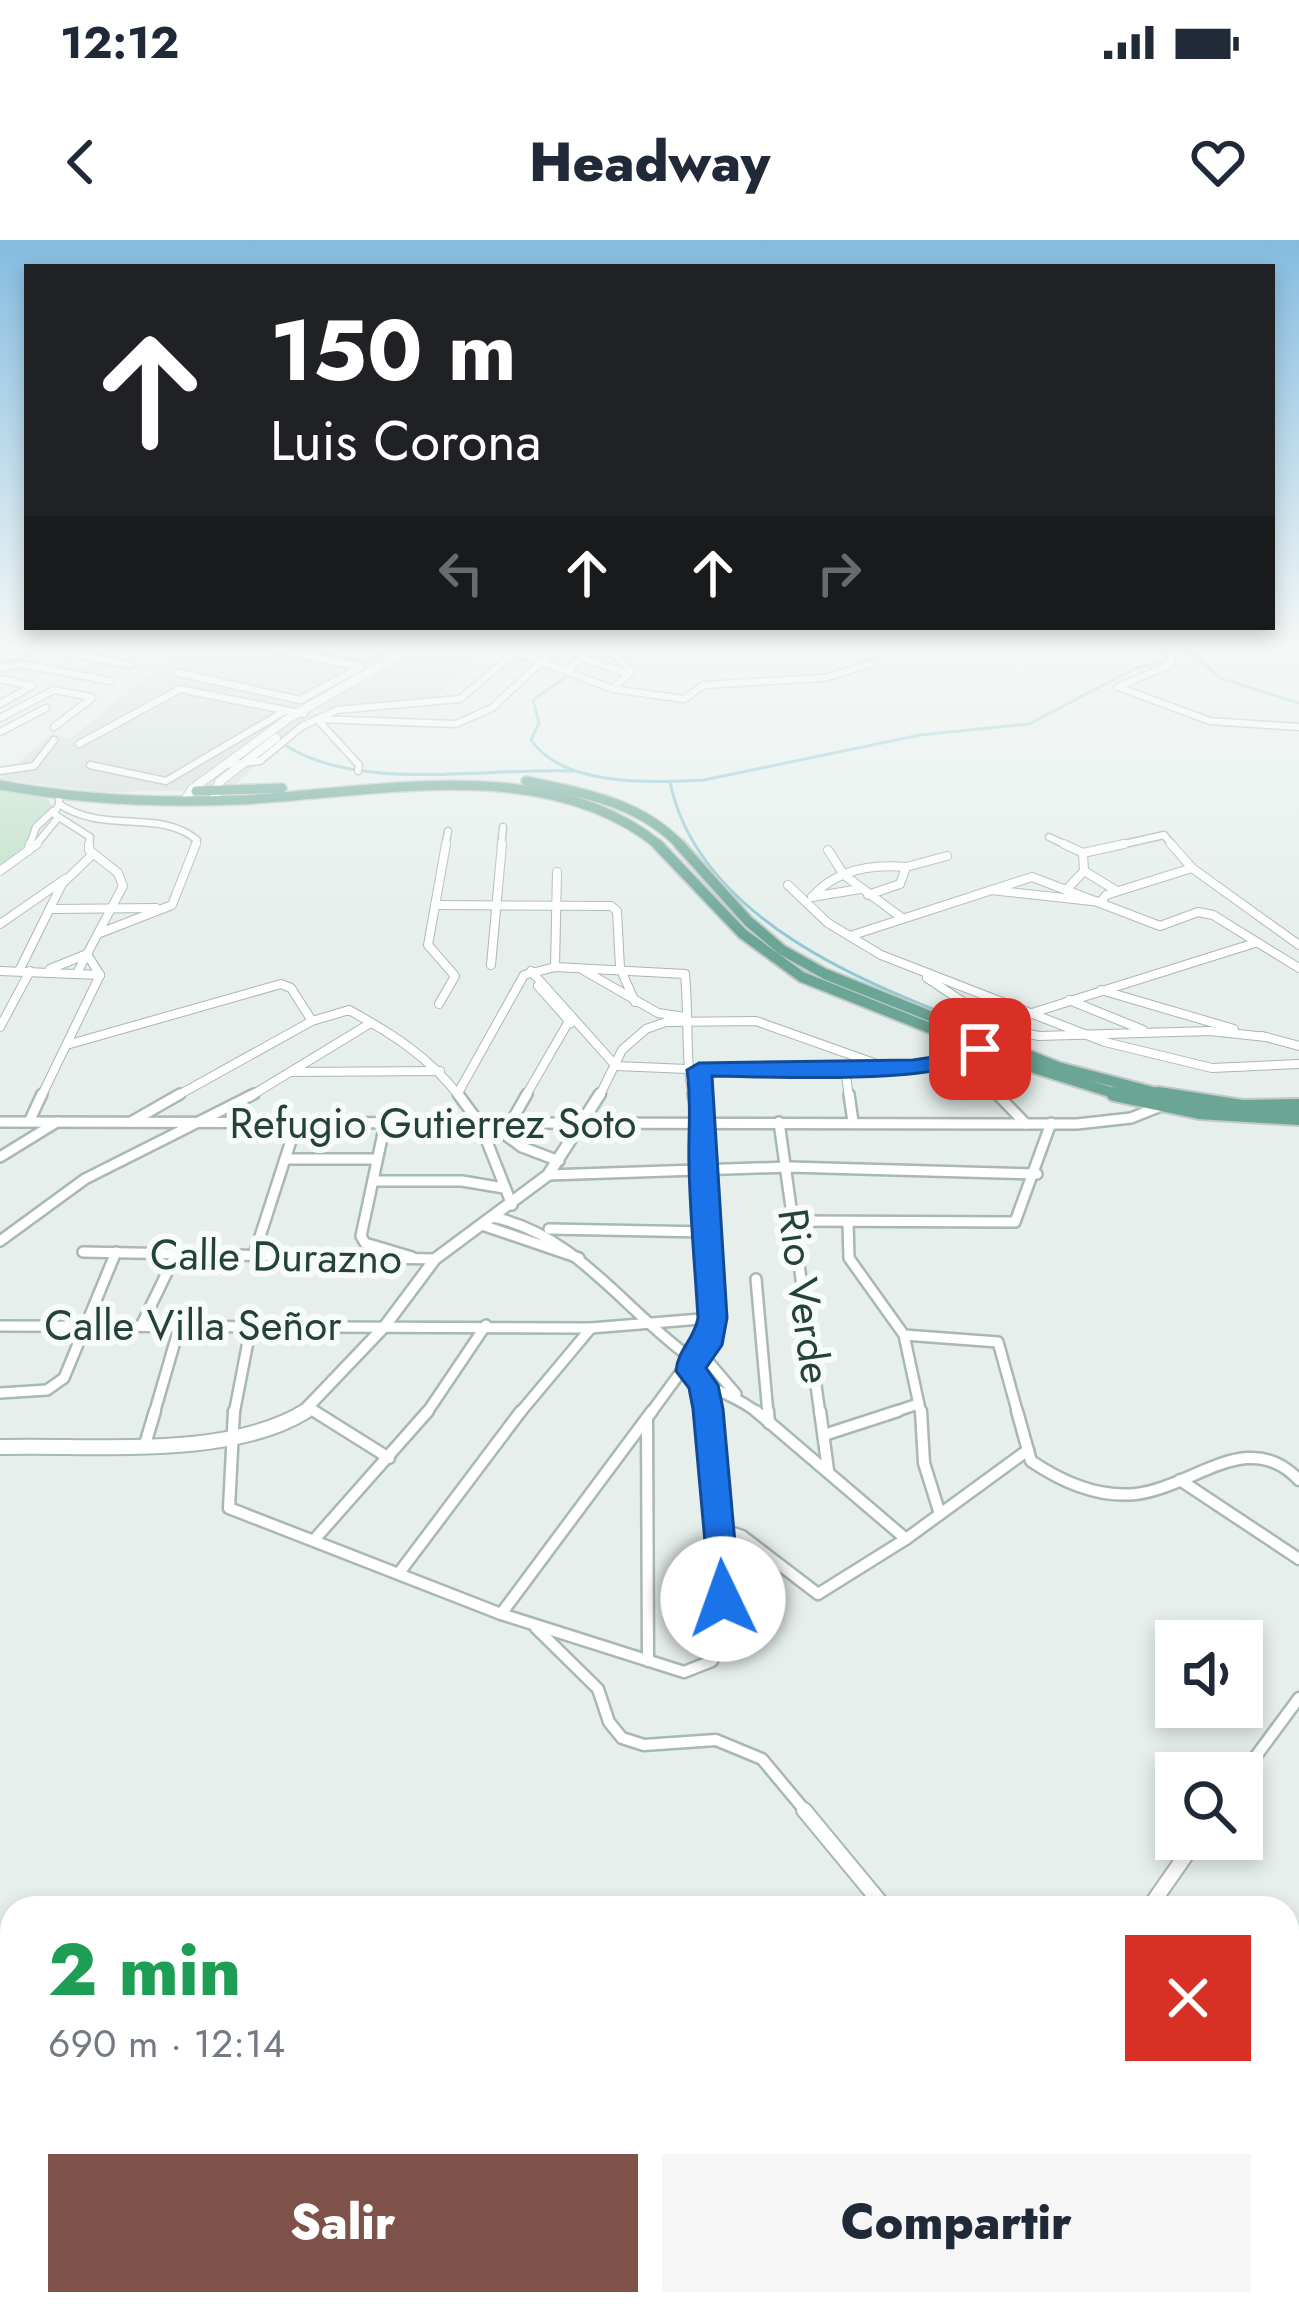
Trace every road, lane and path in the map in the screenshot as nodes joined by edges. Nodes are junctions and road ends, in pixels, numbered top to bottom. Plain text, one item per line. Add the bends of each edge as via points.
1 (53, 744) edge
2 (231, 744) edge
3 (258, 744) edge
4 (267, 744) edge
5 (281, 744) edge
6 (337, 744) edge
7 (90, 765) dead end
8 (225, 765) junction
9 (241, 765) junction
10 (358, 771) dead end
11 (6, 781) edge
12 (216, 795) junction
13 (186, 796) junction
14 (58, 807) junction
15 (503, 827) dead end
16 (448, 830) dead end
17 (1049, 838) dead end
18 (828, 850) dead end
19 (1083, 853) junction
20 (93, 854) junction
21 (947, 856) dead end
22 (906, 867) junction
23 (1192, 868) junction
24 (0, 871) edge
25 (1084, 871) junction
26 (557, 872) dead end
27 (844, 875) junction
28 (68, 877) junction
29 (788, 885) dead end
30 (984, 890) junction
31 (1067, 890) junction
32 (1117, 891) junction
33 (864, 892) junction
34 (813, 896) junction
35 (1054, 900) junction
36 (1101, 902) junction
37 (554, 903) junction
38 (496, 904) junction
39 (806, 904) junction
40 (435, 905) junction
41 (114, 907) junction
42 (167, 908) junction
43 (54, 909) junction
44 (902, 918) junction
45 (0, 924) edge
46 (100, 933) junction
47 (849, 937) junction
48 (1255, 944) junction
49 (1299, 945) edge
50 (782, 950) junction
51 (87, 954) junction
52 (769, 956) junction
53 (491, 965) dead end
54 (555, 968) junction
55 (620, 968) junction
56 (911, 968) junction
57 (1299, 968) edge
58 (581, 969) junction
59 (0, 971) edge
60 (19, 971) junction
61 (30, 971) junction
62 (531, 971) junction
63 (42, 972) junction
64 (77, 973) junction
65 (100, 975) junction
66 (540, 981) junction
67 (1101, 990) junction
68 (1069, 1000) junction
69 (635, 1002) junction
70 (439, 1004) dead end
71 (1032, 1013) junction
72 (685, 1020) junction
73 (312, 1021) junction
74 (569, 1021) junction
75 (369, 1024) junction
76 (0, 1027) edge
77 (1004, 1029) junction
78 (1081, 1034) junction
79 (1153, 1034) junction
80 (1266, 1037) junction
81 (991, 1039) junction
82 (70, 1044) junction
83 (599, 1044) junction
84 (1299, 1046) edge
85 (980, 1049) junction
86 (692, 1055) junction
87 (967, 1059) junction
88 (1299, 1064) edge
89 (616, 1066) junction
90 (888, 1068) junction
91 (687, 1069) junction
92 (845, 1069) junction
93 (699, 1070) junction
94 (440, 1071) junction
95 (291, 1072) junction
96 (458, 1094) junction
97 (1163, 1104) junction
98 (1299, 1106) edge
99 (1299, 1118) edge
100 (586, 1121) junction
101 (0, 1122) edge
102 (29, 1122) junction
103 (57, 1122) junction
104 (131, 1122) junction
105 (297, 1122) junction
106 (511, 1122) junction
107 (779, 1122) junction
108 (853, 1122) junction
109 (1051, 1123) junction
110 (197, 1124) junction
111 (385, 1124) junction
112 (1026, 1124) junction
113 (486, 1125) junction
114 (701, 1127) junction
115 (0, 1156) edge
116 (285, 1159) junction
117 (377, 1159) junction
118 (560, 1161) junction
119 (789, 1167) junction
120 (702, 1170) junction
121 (548, 1174) junction
122 (1037, 1174) junction
123 (373, 1181) junction
124 (504, 1188) junction
125 (512, 1205) junction
126 (488, 1221) junction
127 (794, 1221) junction
128 (848, 1223) junction
129 (544, 1229) junction
130 (707, 1232) junction
131 (0, 1241) edge
132 (83, 1252) dead end
133 (116, 1252) junction
134 (177, 1252) junction
135 (254, 1256) junction
136 (580, 1258) junction
137 (429, 1260) junction
138 (756, 1279) dead end
139 (712, 1318) junction
140 (86, 1324) junction
141 (486, 1324) junction
142 (646, 1325) junction
143 (0, 1326) edge
144 (141, 1326) junction
145 (251, 1326) junction
146 (385, 1326) junction
147 (179, 1328) junction
148 (591, 1328) junction
149 (904, 1336) junction
150 (692, 1358) junction
151 (703, 1385) junction
152 (0, 1393) edge
153 (736, 1394) junction
154 (918, 1404) junction
155 (310, 1408) junction
156 (647, 1418) junction
157 (769, 1423) junction
158 (824, 1435) junction
159 (233, 1440) junction
160 (146, 1441) junction
161 (0, 1448) edge
162 (1028, 1450) junction
163 (388, 1458) junction
164 (828, 1470) junction
165 (1180, 1480) junction
166 (1299, 1480) edge
167 (940, 1514) junction
168 (719, 1528) junction
169 (906, 1539) junction
170 (314, 1540) junction
171 (1299, 1558) edge
172 (399, 1573) junction
173 (501, 1614) junction
174 (532, 1624) junction
175 (649, 1661) junction
176 (1299, 1698) edge
177 (1259, 1752) edge
178 (1182, 1860) edge
179 (875, 1896) edge
180 (1157, 1896) edge

1 - 11 street via 46,761
2 - 7 street via 172,780
3 - 8 main road
4 - 9 main road
5 - 9 street
6 - 10 street
8 - 9 street
8 - 13 main road
9 - 12 main road
11 - 13 main road
11 - 14 main road
12 - 13 main road
12 - 50 main road via 481,779 600,796 662,825
12 - 52 main road via 486,787 592,805 650,833
13 - 14 main road
14 - 20 street via 91,837
14 - 24 street via 27,856
14 - 42 street via 102,826 191,831 197,847
15 - 38 street
16 - 40 street
17 - 19 street
18 - 27 street
19 - 23 street via 1164,835
19 - 25 street
20 - 28 street
20 - 41 street via 118,873 123,886
21 - 22 street
22 - 27 street
22 - 33 street via 900,884
23 - 32 street
23 - 49 street
25 - 31 street
25 - 32 street
26 - 37 street
27 - 33 street
27 - 34 street
28 - 43 street
28 - 45 street
29 - 39 street
30 - 31 street via 1032,877
30 - 35 street
30 - 44 street
31 - 35 street
31 - 36 street
32 - 36 street
33 - 34 street
33 - 44 street
34 - 39 street
35 - 36 street
36 - 48 street via 1165,926 1198,912 1213,915
37 - 38 street
37 - 54 street
37 - 55 street via 616,910
38 - 40 street
38 - 53 street
39 - 47 street
40 - 70 street via 428,945 455,976
41 - 42 street
41 - 43 street
41 - 46 street
42 - 46 street
43 - 60 street
44 - 47 street
46 - 51 street
47 - 56 street
48 - 57 street
48 - 67 street
50 - 52 main road
50 - 81 main road
51 - 63 street
51 - 64 street
51 - 65 street
52 - 85 main road via 848,999
54 - 58 street
54 - 62 street
55 - 58 street
55 - 69 street
55 - 72 street via 682,971
56 - 71 street
56 - 77 street
58 - 69 street
59 - 60 street
60 - 61 street
61 - 63 street
61 - 76 street
62 - 66 street
62 - 96 street via 514,986
63 - 64 street
64 - 65 street
65 - 82 street
66 - 74 street
66 - 83 street
67 - 68 street
67 - 80 street
68 - 71 street
68 - 79 street
69 - 72 street
71 - 77 street
71 - 78 street
72 - 86 street
72 - 89 street via 646,1029
72 - 90 street via 756,1021
73 - 75 street via 344,1010
73 - 82 street via 291,988 270,985
73 - 104 street
74 - 83 street
74 - 106 street
75 - 94 street
75 - 95 street
77 - 78 street
77 - 81 street
78 - 79 street
78 - 88 street via 1192,1066
79 - 80 street
80 - 84 street
81 - 97 main road
82 - 102 street
83 - 89 street
85 - 87 street
85 - 97 main road
86 - 91 street
86 - 93 street
87 - 90 street
87 - 112 street
89 - 91 street
89 - 100 street
90 - 92 street
91 - 114 street
92 - 93 street
92 - 108 street
93 - 114 street
94 - 95 street
94 - 96 street
95 - 110 street
96 - 113 street
97 - 98 main road
97 - 99 main road via 1205,1117
97 - 109 street, Refugio Gutierrez Soto via 1100,1121
100 - 106 street, Refugio Gutierrez Soto
100 - 114 street, Refugio Gutierrez Soto
100 - 118 street
101 - 102 street, Refugio Gutierrez Soto
102 - 103 street, Refugio Gutierrez Soto
103 - 104 street, Refugio Gutierrez Soto
103 - 115 street
104 - 110 street, Refugio Gutierrez Soto
105 - 110 street, Refugio Gutierrez Soto
105 - 111 street, Refugio Gutierrez Soto
105 - 116 street
106 - 113 street, Refugio Gutierrez Soto
107 - 108 street, Refugio Gutierrez Soto
107 - 114 street, Refugio Gutierrez Soto
107 - 119 street, Rio Verde
108 - 112 street, Refugio Gutierrez Soto
109 - 112 street, Refugio Gutierrez Soto
109 - 122 street
110 - 131 street via 85,1179
111 - 113 street, Refugio Gutierrez Soto
111 - 117 street
113 - 118 street
113 - 124 street
114 - 120 street
116 - 117 street
116 - 135 street
117 - 123 street
118 - 121 street
119 - 120 street
119 - 122 street
119 - 127 street, Rio Verde
120 - 121 street
120 - 130 street
121 - 125 street
122 - 128 street via 1018,1219
123 - 124 street
123 - 137 street via 365,1243
124 - 125 street
125 - 126 street
126 - 129 street
126 - 136 street
126 - 137 street
127 - 128 street
127 - 158 street, Rio Verde
128 - 149 street via 849,1258
129 - 130 street
129 - 136 street
130 - 139 street
132 - 133 street, Calle Durazno
133 - 134 street, Calle Durazno
133 - 140 street
134 - 135 street, Calle Durazno
134 - 144 street
135 - 137 street, Calle Durazno
136 - 142 street
137 - 146 street
138 - 157 street
139 - 142 street, Calle Villa Señor
139 - 150 street via 708,1345
140 - 143 street, Calle Villa Señor
140 - 144 street, Calle Villa Señor
140 - 152 street via 56,1386
141 - 146 street, Calle Villa Señor
141 - 148 street, Calle Villa Señor
141 - 163 street
142 - 148 street, Calle Villa Señor
142 - 150 street
144 - 147 street, Calle Villa Señor
145 - 146 street, Calle Villa Señor
145 - 147 street, Calle Villa Señor
145 - 159 street
146 - 155 street
147 - 160 street
148 - 172 street
149 - 154 street
149 - 162 street via 998,1342
150 - 151 street
150 - 153 street via 723,1372
150 - 156 street
151 - 153 street
151 - 168 street
153 - 157 street
154 - 158 street
154 - 167 street
155 - 159 street
155 - 163 street
156 - 173 street
156 - 175 street
157 - 164 street
158 - 164 street, Rio Verde
159 - 160 street
159 - 170 street via 230,1508
160 - 161 street
162 - 165 street via 1031,1461 1082,1491 1151,1492
162 - 167 street
163 - 170 street
164 - 169 street
165 - 166 street via 1240,1456 1268,1454
165 - 171 street
167 - 169 street
168 - 169 street via 742,1536 818,1594
168 - 175 street via 722,1651 703,1670
170 - 172 street
172 - 173 street
173 - 174 street
174 - 175 street
174 - 179 street via 598,1689 622,1738 716,1740 762,1759
176 - 177 street
178 - 180 street

